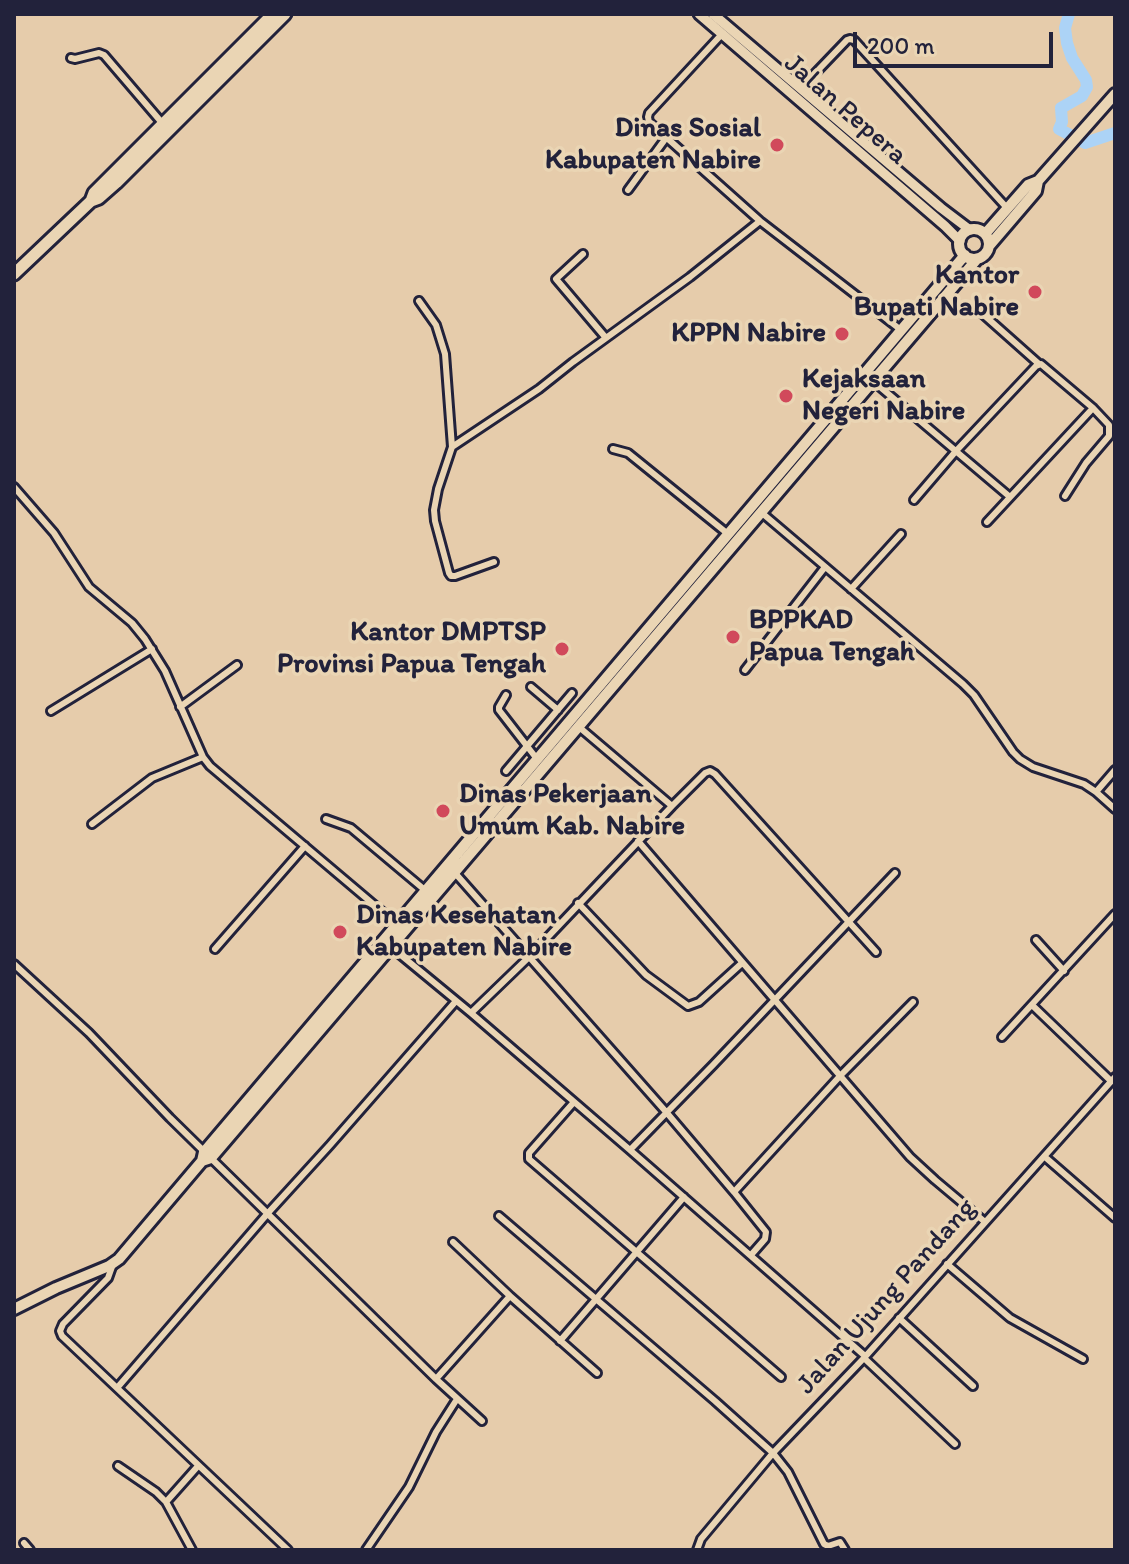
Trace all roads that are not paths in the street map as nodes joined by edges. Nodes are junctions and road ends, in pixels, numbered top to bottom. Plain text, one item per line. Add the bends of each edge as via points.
1 (273, 14) edge
2 (285, 14) edge
3 (699, 14) edge
4 (713, 14) edge
5 (726, 31) junction
6 (71, 58) dead end
7 (801, 88) junction
8 (1115, 94) edge
9 (186, 106) junction
10 (163, 124) junction
11 (846, 134) junction
12 (666, 138) junction
13 (1038, 181) junction
14 (628, 190) dead end
15 (91, 201) junction
16 (1007, 208) junction
17 (760, 221) junction
18 (970, 230) junction
19 (985, 234) junction
20 (960, 241) junction
21 (989, 246) junction
22 (583, 254) dead end
23 (965, 255) junction
24 (977, 259) junction
25 (14, 274) edge
26 (419, 301) dead end
27 (976, 308) dead end
28 (901, 330) junction
29 (606, 338) junction
30 (1039, 364) junction
31 (873, 381) junction
32 (1093, 408) junction
33 (830, 423) junction
34 (452, 447) junction
35 (613, 449) dead end
36 (956, 451) junction
37 (14, 487) edge
38 (1065, 496) dead end
39 (1010, 497) junction
40 (914, 500) dead end
41 (762, 513) junction
42 (987, 522) dead end
43 (728, 534) junction
44 (901, 534) dead end
45 (494, 562) dead end
46 (708, 567) junction
47 (825, 567) junction
48 (851, 589) junction
49 (152, 649) junction
50 (237, 665) dead end
51 (745, 670) dead end
52 (531, 687) dead end
53 (572, 693) dead end
54 (506, 695) dead end
55 (180, 707) junction
56 (558, 710) junction
57 (51, 711) dead end
58 (579, 727) junction
59 (527, 746) junction
60 (203, 757) junction
61 (542, 763) junction
62 (1115, 770) edge
63 (506, 771) dead end
64 (1096, 792) junction
65 (672, 806) junction
66 (1115, 809) edge
67 (326, 819) dead end
68 (92, 824) dead end
69 (638, 841) junction
70 (305, 846) junction
71 (455, 873) junction
72 (895, 873) dead end
73 (426, 891) junction
74 (578, 903) junction
75 (1115, 914) edge
76 (848, 921) junction
77 (398, 925) junction
78 (1036, 940) dead end
79 (391, 947) junction
80 (215, 949) dead end
81 (876, 952) dead end
82 (529, 957) junction
83 (742, 963) junction
84 (14, 964) edge
85 (1064, 971) junction
86 (774, 1000) junction
87 (456, 1001) junction
88 (913, 1002) dead end
89 (1032, 1005) junction
90 (471, 1013) junction
91 (1002, 1037) dead end
92 (840, 1076) junction
93 (1113, 1079) edge
94 (574, 1102) junction
95 (667, 1113) junction
96 (630, 1150) junction
97 (206, 1157) junction
98 (1045, 1157) junction
99 (734, 1192) junction
100 (684, 1197) junction
101 (268, 1213) junction
102 (499, 1216) dead end
103 (1115, 1218) edge
104 (985, 1222) junction
105 (453, 1242) dead end
106 (636, 1253) junction
107 (751, 1255) junction
108 (113, 1264) junction
109 (947, 1264) junction
110 (510, 1296) junction
111 (596, 1300) junction
112 (14, 1309) edge
113 (899, 1318) junction
114 (560, 1341) junction
115 (864, 1357) junction
116 (1083, 1359) dead end
117 (597, 1373) dead end
118 (781, 1377) dead end
119 (436, 1379) junction
120 (973, 1386) dead end
121 (117, 1388) junction
122 (457, 1399) junction
123 (482, 1421) dead end
124 (955, 1444) dead end
125 (773, 1453) junction
126 (118, 1466) dead end
127 (198, 1466) junction
128 (166, 1502) junction
129 (24, 1543) dead end
130 (30, 1550) edge
131 (192, 1550) edge
132 (288, 1550) edge
133 (366, 1550) edge
134 (697, 1550) edge
135 (845, 1550) edge

1 - 9 highway
2 - 9 highway
3 - 5 main road, Jalan Pepera
4 - 5 main road, Jalan Pepera
5 - 7 main road, Jalan Pepera
5 - 11 main road, Jalan Pepera
5 - 12 street via 649,114 649,122
6 - 10 street via 104,55
7 - 11 main road, Jalan Pepera
7 - 16 street via 847,40 854,40
8 - 13 main road
9 - 10 highway
9 - 15 highway via 116,183
10 - 15 highway
11 - 18 main road, Jalan Pepera
11 - 20 main road, Jalan Pepera
12 - 14 street
12 - 17 street
13 - 16 main road
13 - 21 main road via 1036,191
15 - 25 highway
16 - 19 main road
17 - 28 street
17 - 29 street
18 - 19 main road
18 - 20 main road
19 - 21 main road
20 - 23 main road
21 - 24 main road
22 - 29 street via 557,282
23 - 24 main road
23 - 28 main road
24 - 31 main road
26 - 34 street via 436,325 445,354
27 - 30 street
28 - 33 main road
29 - 34 street
30 - 32 street
30 - 36 street
31 - 33 main road
31 - 36 street
32 - 38 street via 1109,425 1109,436
32 - 39 street
33 - 41 main road
33 - 43 main road
34 - 45 street via 434,510 449,573
35 - 43 street via 628,453
36 - 39 street
36 - 40 street
37 - 49 street via 58,538 89,587 132,623
39 - 42 street
41 - 46 main road
41 - 47 street
43 - 46 main road
44 - 48 street
46 - 58 main road
46 - 61 main road
47 - 48 street
47 - 51 street
48 - 64 street via 974,695 1020,759
49 - 55 street
49 - 57 street
50 - 55 street
52 - 56 street
53 - 56 street
54 - 59 street via 499,710
55 - 60 street
56 - 59 street
58 - 61 main road
58 - 65 street
59 - 61 street
59 - 63 street
60 - 68 street via 152,778
60 - 70 street
61 - 71 main road
61 - 73 main road
62 - 64 street
64 - 66 street
65 - 69 street
65 - 76 street via 705,773 713,772
67 - 73 street via 351,828
69 - 74 street
69 - 83 street
70 - 77 street
70 - 80 street
71 - 79 main road
71 - 82 street
72 - 76 street
73 - 77 main road
74 - 82 street
74 - 83 street via 646,975 688,1006
75 - 85 street
76 - 81 street
76 - 86 street
77 - 97 main road
78 - 85 street
79 - 87 street
79 - 97 main road
82 - 90 street
82 - 95 street
83 - 86 street
84 - 97 street via 89,1033
85 - 89 street
86 - 92 street
86 - 95 street
87 - 90 street
87 - 101 street
88 - 92 street
89 - 91 street
89 - 93 street
90 - 94 street
92 - 99 street
92 - 104 street via 916,1163
93 - 98 street, Jalan Ujung Pandang
94 - 96 street
94 - 106 street via 529,1159
95 - 96 street
95 - 99 street
96 - 100 street
97 - 101 street
97 - 108 main road
98 - 103 street
98 - 104 street, Jalan Ujung Pandang
99 - 107 street via 766,1232
100 - 106 street
100 - 107 street
101 - 119 street
101 - 121 street
102 - 111 street
104 - 109 street, Jalan Ujung Pandang
105 - 110 street
106 - 111 street
106 - 118 street
107 - 115 street
108 - 112 main road
108 - 121 street via 108,1278 60,1331
109 - 113 street, Jalan Ujung Pandang
109 - 116 street via 1010,1318
110 - 114 street
110 - 119 street
111 - 114 street
111 - 125 street
113 - 115 street, Jalan Ujung Pandang
113 - 120 street
114 - 117 street
115 - 124 street
115 - 125 street, Jalan Ujung Pandang
119 - 122 street
121 - 127 street
122 - 123 street
122 - 133 street via 409,1487
125 - 134 street, Jalan Ujung Pandang
125 - 135 street via 824,1544 840,1542
126 - 128 street
127 - 128 street
127 - 132 street
128 - 131 street
129 - 130 street

